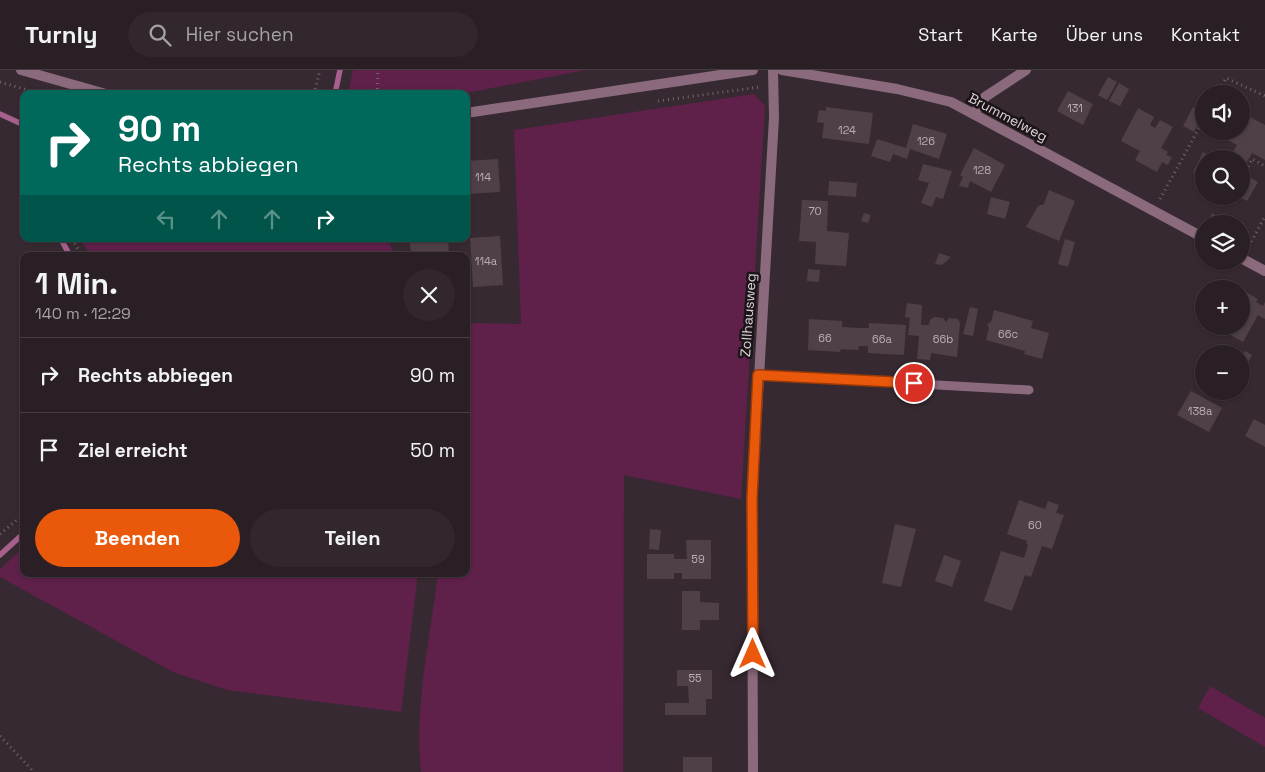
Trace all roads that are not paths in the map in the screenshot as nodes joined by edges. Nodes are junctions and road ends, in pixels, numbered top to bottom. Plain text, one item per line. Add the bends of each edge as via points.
1 (21, 70) edge
2 (753, 70) edge
3 (773, 70) edge
4 (782, 70) edge
5 (1026, 70) edge
6 (92, 90) edge
7 (470, 112) edge
8 (974, 114) junction
9 (1195, 233) edge
10 (1250, 263) edge
11 (1265, 271) edge
12 (758, 375) junction
13 (1029, 390) dead end
14 (754, 772) edge

1 - 6 street
2 - 7 street
3 - 12 street, Zollhausweg via 774,118
4 - 8 street, Brummelweg via 896,89 951,102
5 - 8 street via 985,97
8 - 9 street, Brummelweg
10 - 11 street
12 - 13 lane
12 - 14 street, Zollhausweg via 752,498

